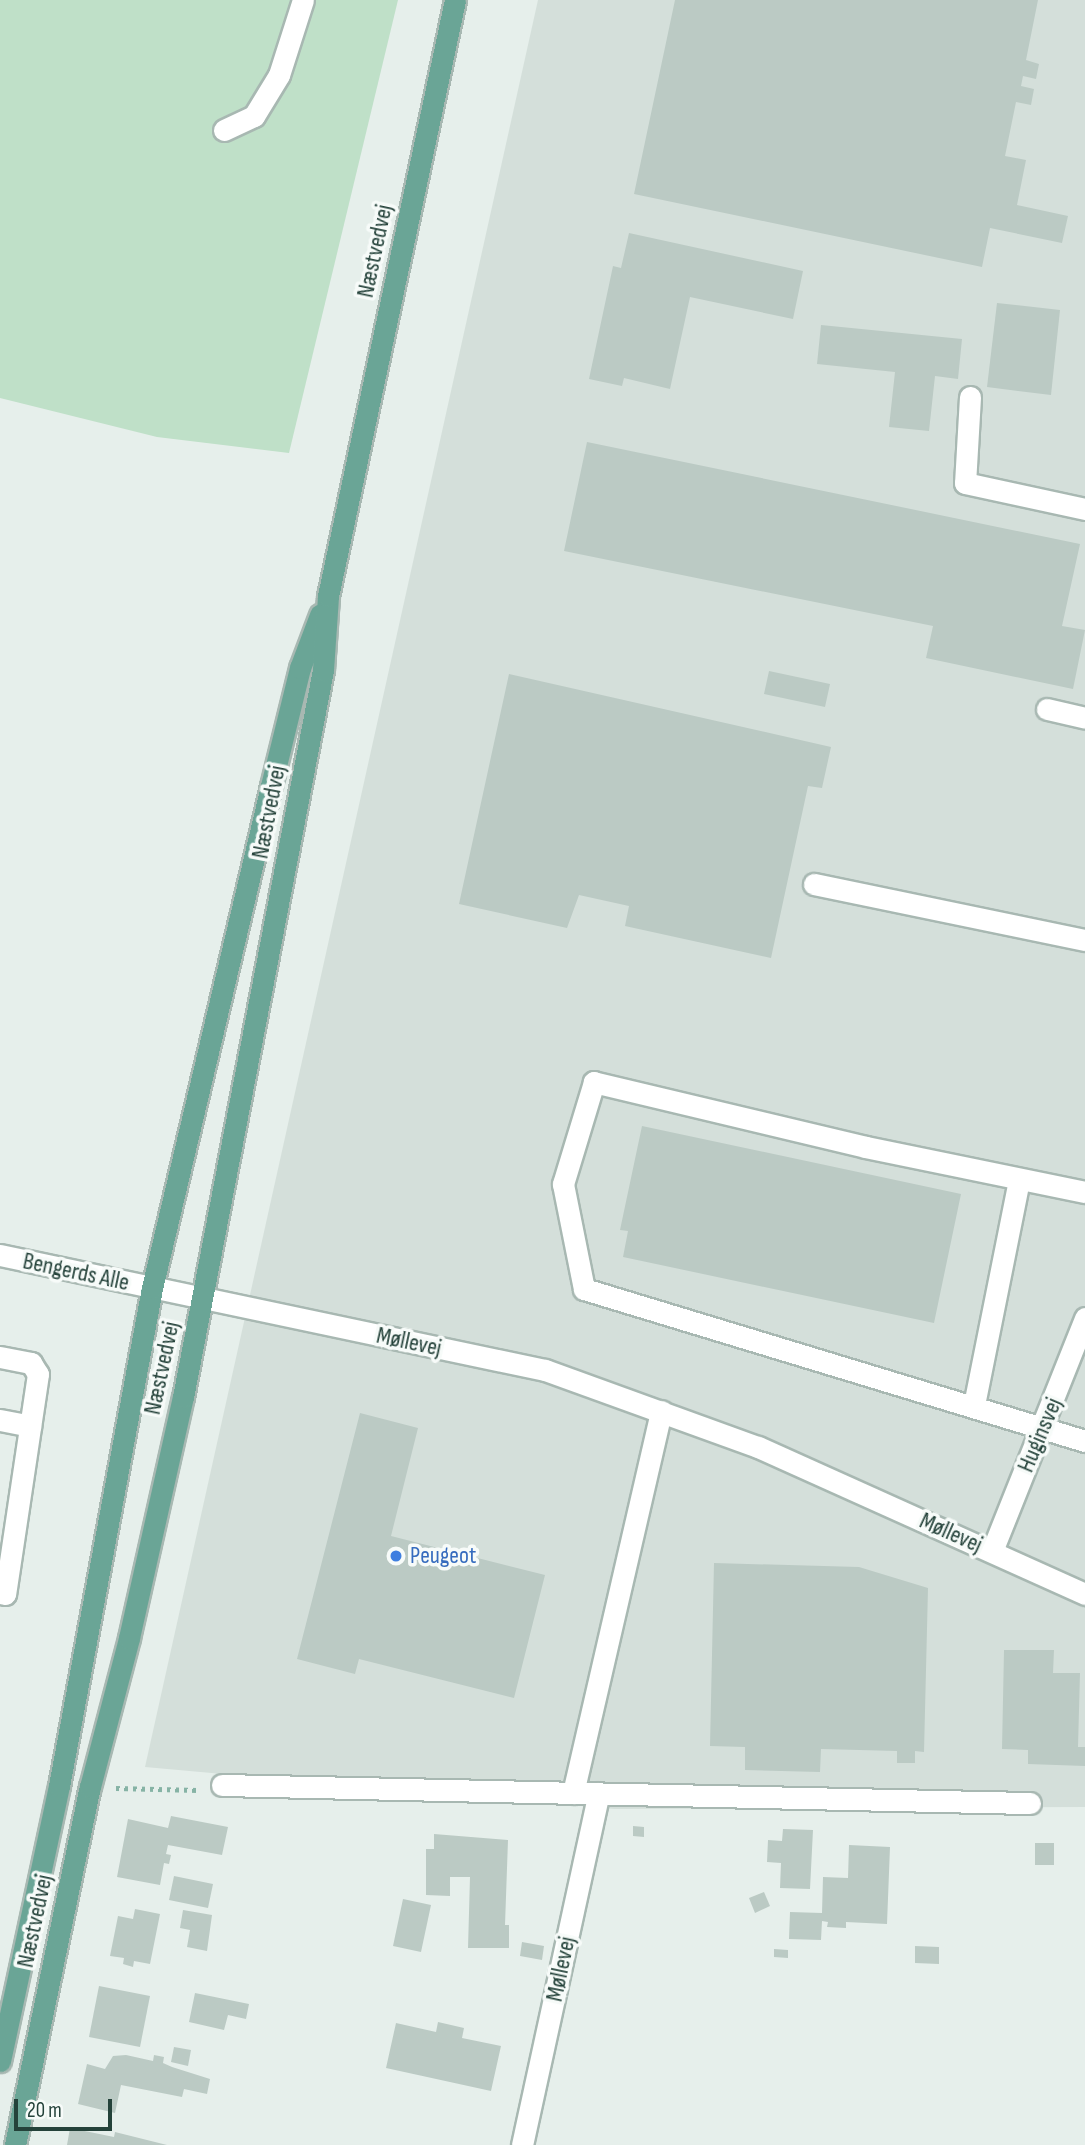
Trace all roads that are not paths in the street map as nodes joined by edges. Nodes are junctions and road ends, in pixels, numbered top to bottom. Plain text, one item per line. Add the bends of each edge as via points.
1 (303, 0) edge
2 (455, 0) edge
3 (224, 130) dead end
4 (970, 397) dead end
5 (1085, 509) edge
6 (328, 596) junction
7 (1047, 709) dead end
8 (1085, 718) edge
9 (814, 884) dead end
10 (1085, 940) edge
11 (1019, 1179) junction
12 (1085, 1192) edge
13 (0, 1255) edge
14 (152, 1288) junction
15 (203, 1298) junction
16 (1085, 1318) edge
17 (0, 1356) edge
18 (974, 1405) junction
19 (662, 1411) junction
20 (0, 1420) edge
21 (30, 1426) junction
22 (1044, 1426) junction
23 (1085, 1441) edge
24 (9, 1510) edge
25 (992, 1551) junction
26 (0, 1594) edge
27 (1085, 1594) edge
28 (222, 1785) road end
29 (573, 1793) junction
30 (599, 1793) junction
31 (1030, 1803) dead end
32 (0, 2061) edge
33 (15, 2145) edge
34 (522, 2145) edge

1 - 3 street via 279,75 254,116
2 - 6 main road, Næstvedvej
4 - 5 street via 965,482
6 - 14 main road, Næstvedvej via 300,668
6 - 15 main road, Næstvedvej via 323,670
7 - 8 street
9 - 10 street
11 - 12 street
11 - 18 street
11 - 18 street via 594,1082 563,1184 584,1289
13 - 14 street, Bengerds Alle
14 - 15 street, Møllevej
14 - 32 main road, Næstvedvej via 59,1786
15 - 19 street, Møllevej via 545,1370
15 - 33 main road, Næstvedvej via 129,1638 90,1787
16 - 22 street, Huginsvej
17 - 21 street via 31,1363 38,1374
18 - 22 street
19 - 25 street, Møllevej via 758,1447
19 - 29 street
20 - 21 street
21 - 24 street
22 - 23 street
22 - 25 street, Huginsvej
24 - 26 street via 5,1594
25 - 27 street, Møllevej
28 - 29 street
29 - 30 street
30 - 31 street
30 - 34 street, Møllevej

